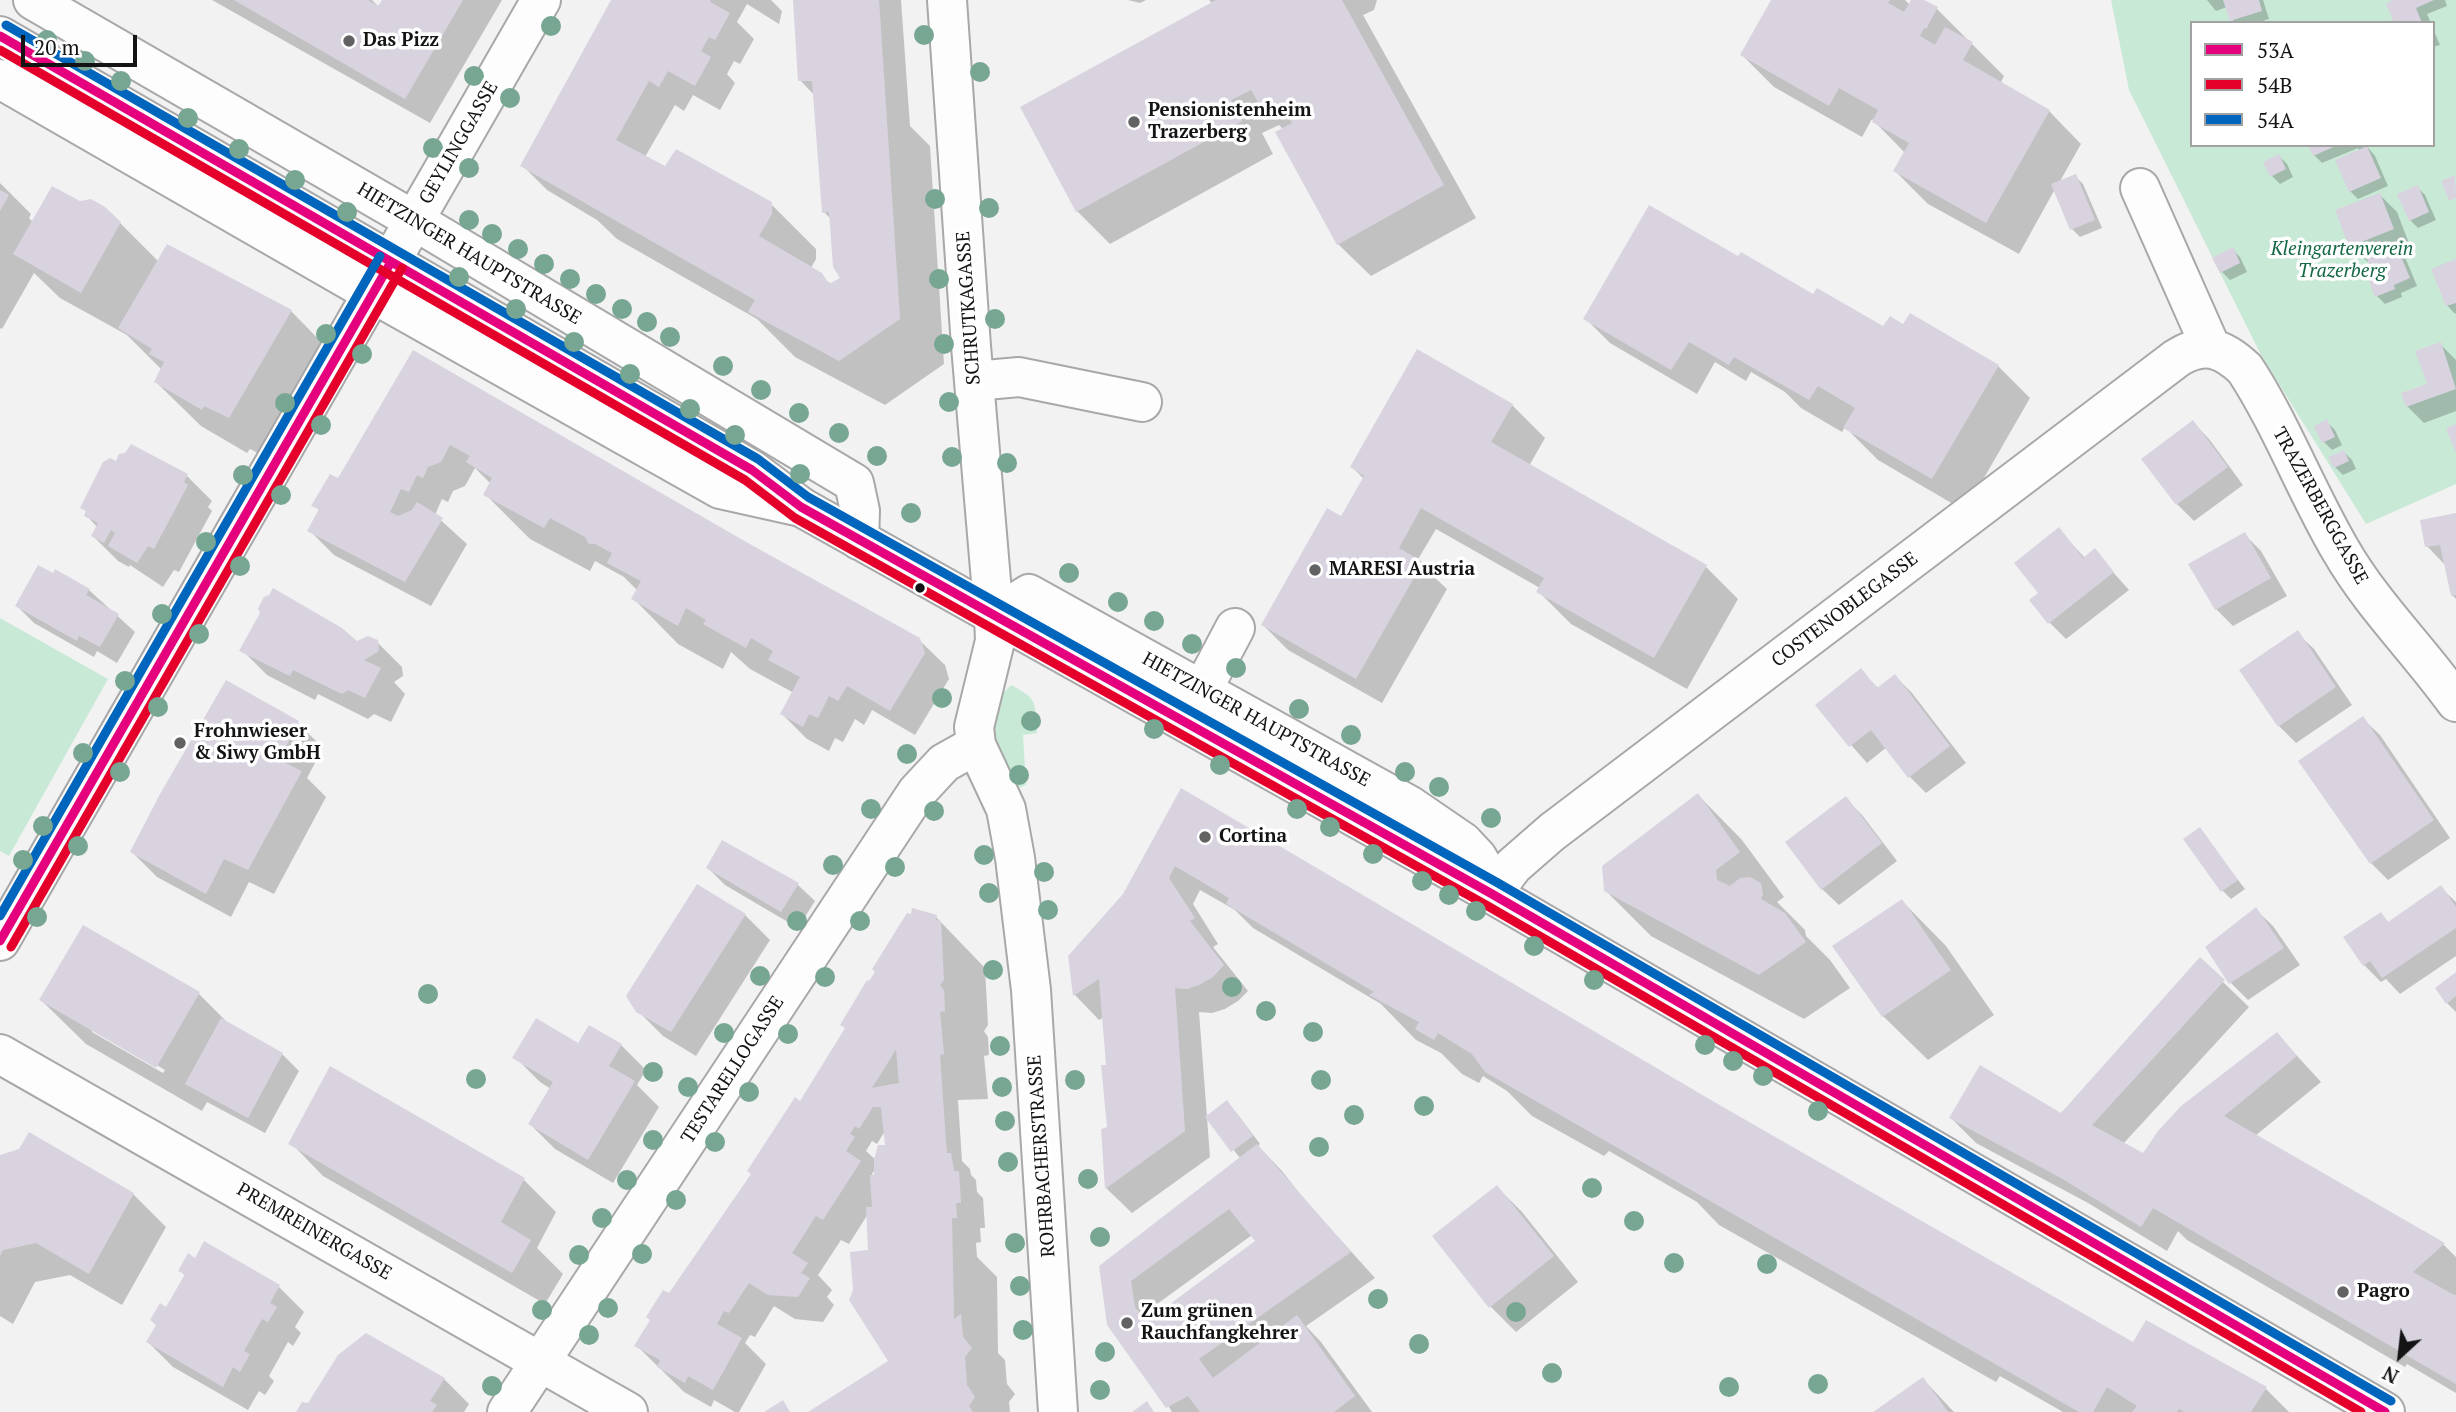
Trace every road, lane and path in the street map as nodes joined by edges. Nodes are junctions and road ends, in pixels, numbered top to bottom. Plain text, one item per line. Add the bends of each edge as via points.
1 (33, 0) edge
2 (541, 0) edge
3 (947, 0) edge
4 (0, 36) edge
5 (0, 79) edge
6 (2140, 188) dead end
7 (415, 221) junction
8 (382, 278) junction
9 (2211, 348) junction
10 (975, 381) junction
11 (1142, 402) dead end
12 (859, 540) junction
13 (994, 617) junction
14 (1235, 628) dead end
15 (2456, 702) edge
16 (1193, 706) junction
17 (976, 745) junction
18 (1492, 894) junction
19 (10, 899) edge
20 (0, 941) edge
21 (0, 1054) edge
22 (540, 1361) junction
23 (507, 1412) edge
24 (628, 1412) edge
25 (1058, 1412) edge
26 (2385, 1412) edge

1 - 7 street, HIETZINGER HAUPTSTRASSE
2 - 7 street, GEYLINGGASSE
3 - 10 street, SCHRUTKAGASSE
4 - 8 street, HIETZINGER HAUPTSTRASSE
5 - 8 street, HIETZINGER HAUPTSTRASSE
6 - 9 street
7 - 8 street, GEYLINGGASSE
7 - 12 street, HIETZINGER HAUPTSTRASSE via 853,483 860,512
8 - 12 street, HIETZINGER HAUPTSTRASSE via 752,470 801,507
8 - 19 street, GEYLINGGASSE
9 - 15 street, TRAZERBERGGASSE via 2245,369 2360,582
9 - 18 street, COSTENOBLEGASSE via 2189,350 2177,358 1552,832 1513,866
10 - 11 street via 1019,377
10 - 13 street, SCHRUTKAGASSE
12 - 13 street, HIETZINGER HAUPTSTRASSE
13 - 16 street, HIETZINGER HAUPTSTRASSE
13 - 17 street, ROHRBACHERSTRASSE via 992,659 974,727
14 - 16 street
16 - 18 street, HIETZINGER HAUPTSTRASSE via 1400,821
17 - 22 street, TESTARELLOGASSE via 944,763 916,792
17 - 25 street, ROHRBACHERSTRASSE via 1006,809 1015,858 1031,990
18 - 26 street, HIETZINGER HAUPTSTRASSE
19 - 20 street, GEYLINGGASSE
21 - 22 street, PREMREINERGASSE
22 - 23 street, TESTARELLOGASSE
22 - 24 street, PREMREINERGASSE

